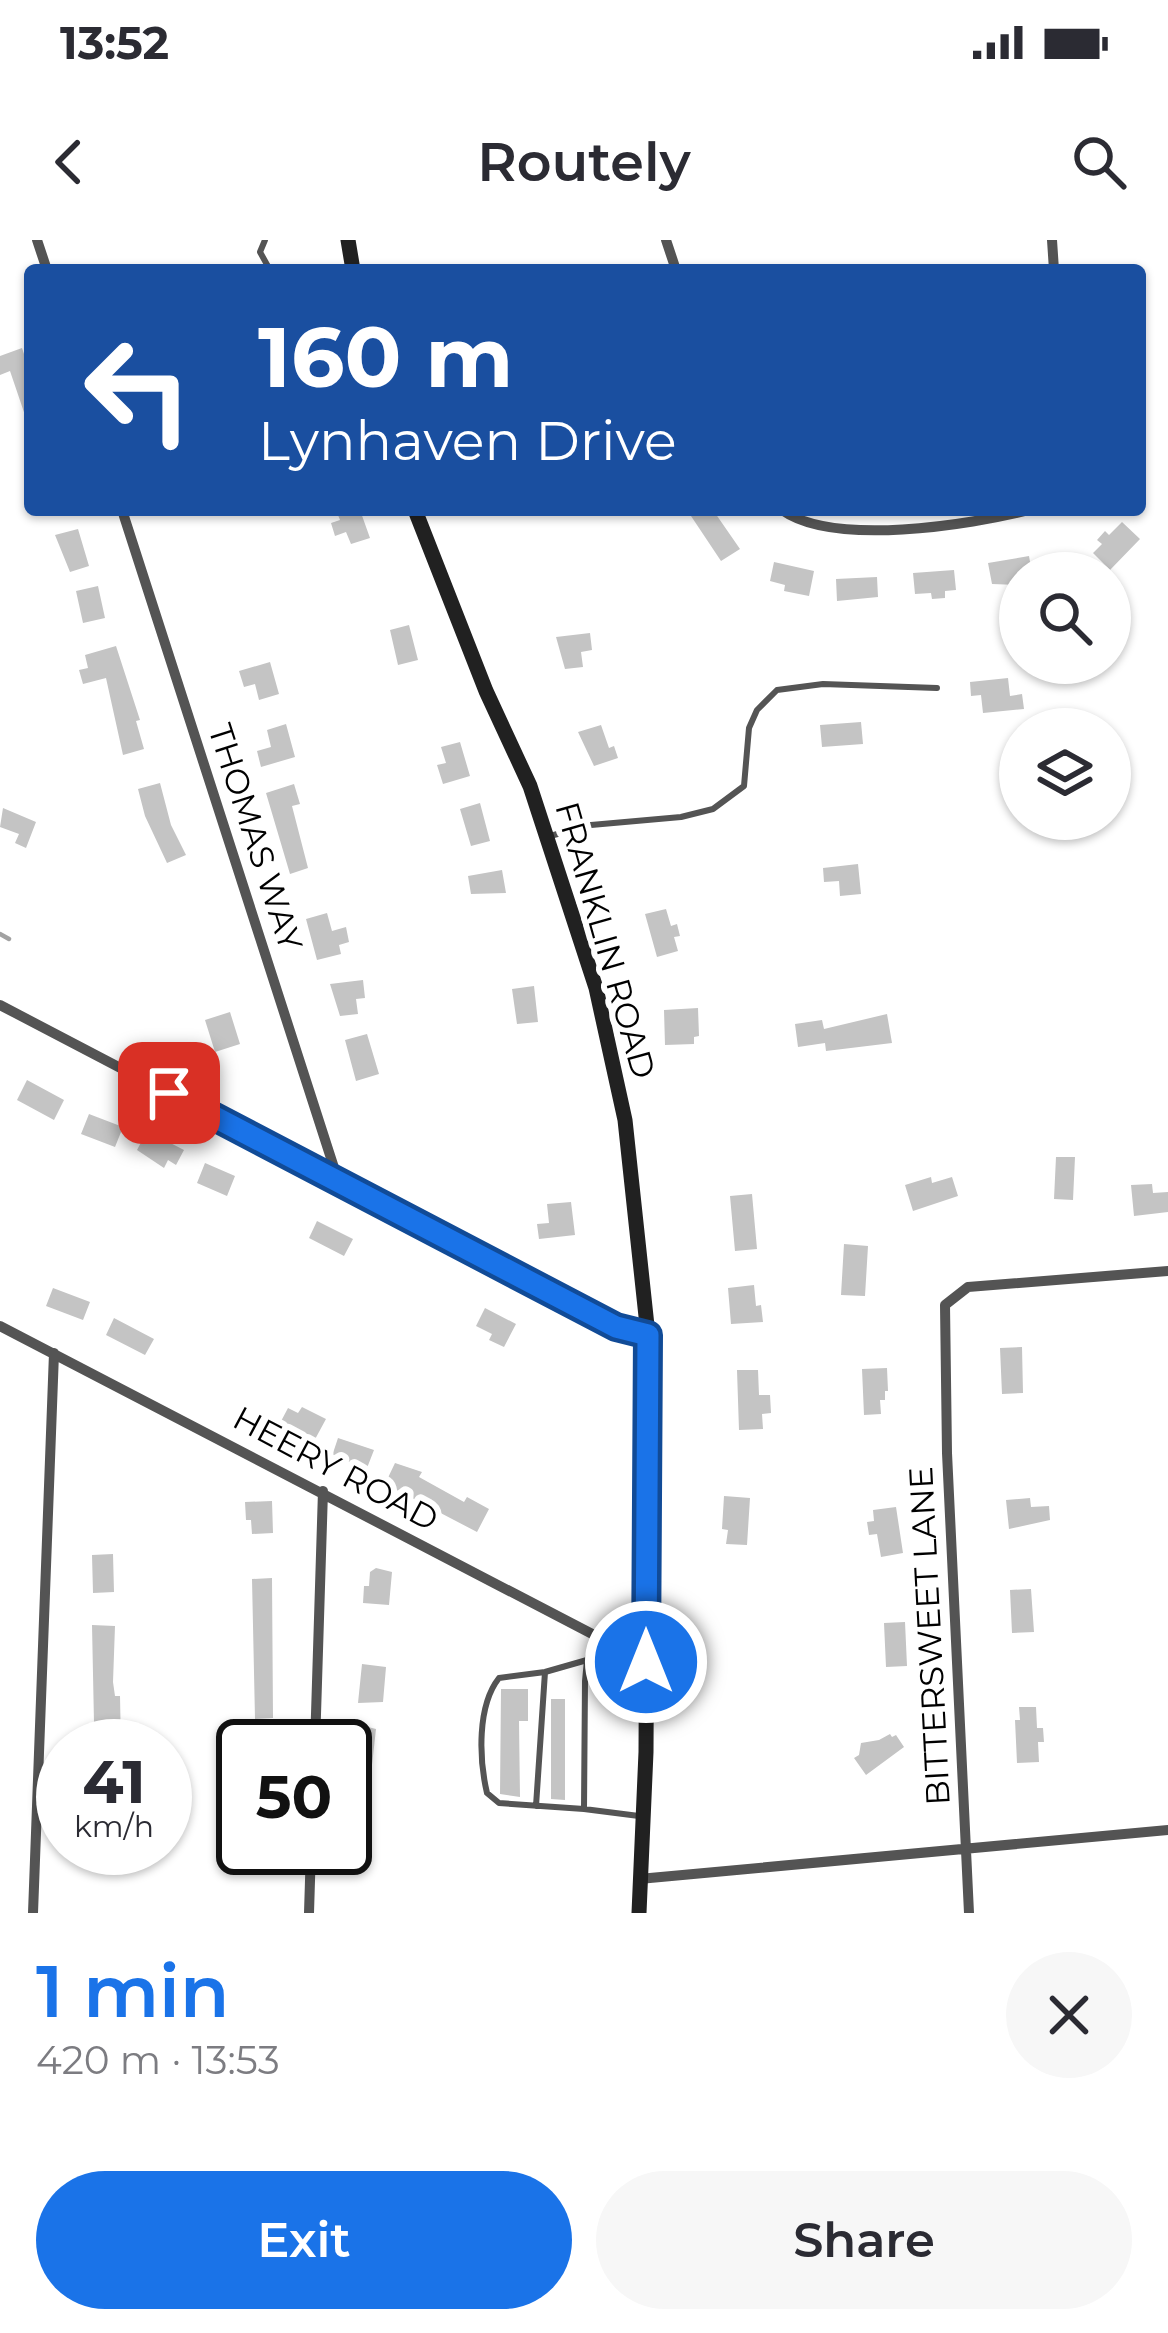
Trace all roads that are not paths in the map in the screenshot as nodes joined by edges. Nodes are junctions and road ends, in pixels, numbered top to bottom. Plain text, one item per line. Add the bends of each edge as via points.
1 (124, 516) edge
2 (417, 516) edge
3 (800, 516) edge
4 (1006, 516) edge
5 (937, 688) dead end
6 (547, 837) junction
7 (0, 1005) edge
8 (338, 1180) junction
9 (1168, 1271) edge
10 (0, 1326) edge
11 (648, 1335) junction
12 (54, 1353) junction
13 (323, 1491) junction
14 (596, 1636) junction
15 (586, 1660) junction
16 (646, 1662) junction
17 (544, 1672) junction
18 (316, 1719) edge
19 (536, 1806) junction
20 (584, 1809) junction
21 (644, 1817) junction
22 (1168, 1830) edge
23 (966, 1850) junction
24 (310, 1875) edge
25 (639, 1879) junction
26 (33, 1913) edge
27 (309, 1913) edge
28 (639, 1913) edge
29 (969, 1913) edge

1 - 8 street, THOMAS WAY
2 - 6 main road, FRANKLIN ROAD
3 - 4 street via 841,530
5 - 6 lane via 777,690 749,728 744,786 713,809
6 - 11 main road, FRANKLIN ROAD via 596,988 625,1120
7 - 8 street
8 - 11 street via 616,1327
9 - 23 street, BITTERSWEET LANE via 968,1287 945,1305
10 - 12 street, HEERY ROAD
11 - 16 main road, FRANKLIN ROAD
12 - 13 street, HEERY ROAD
12 - 26 street
13 - 14 street, HEERY ROAD
13 - 18 street
14 - 15 lane
14 - 16 street, HEERY ROAD
15 - 17 lane
15 - 20 lane
16 - 21 main road, FRANKLIN ROAD
17 - 19 lane
17 - 19 lane via 506,1674 493,1684 482,1760 491,1799
19 - 20 lane
20 - 21 lane
21 - 25 main road, FRANKLIN ROAD
22 - 23 street
23 - 25 street
23 - 29 street, BITTERSWEET LANE
24 - 27 street
25 - 28 main road, FRANKLIN ROAD

